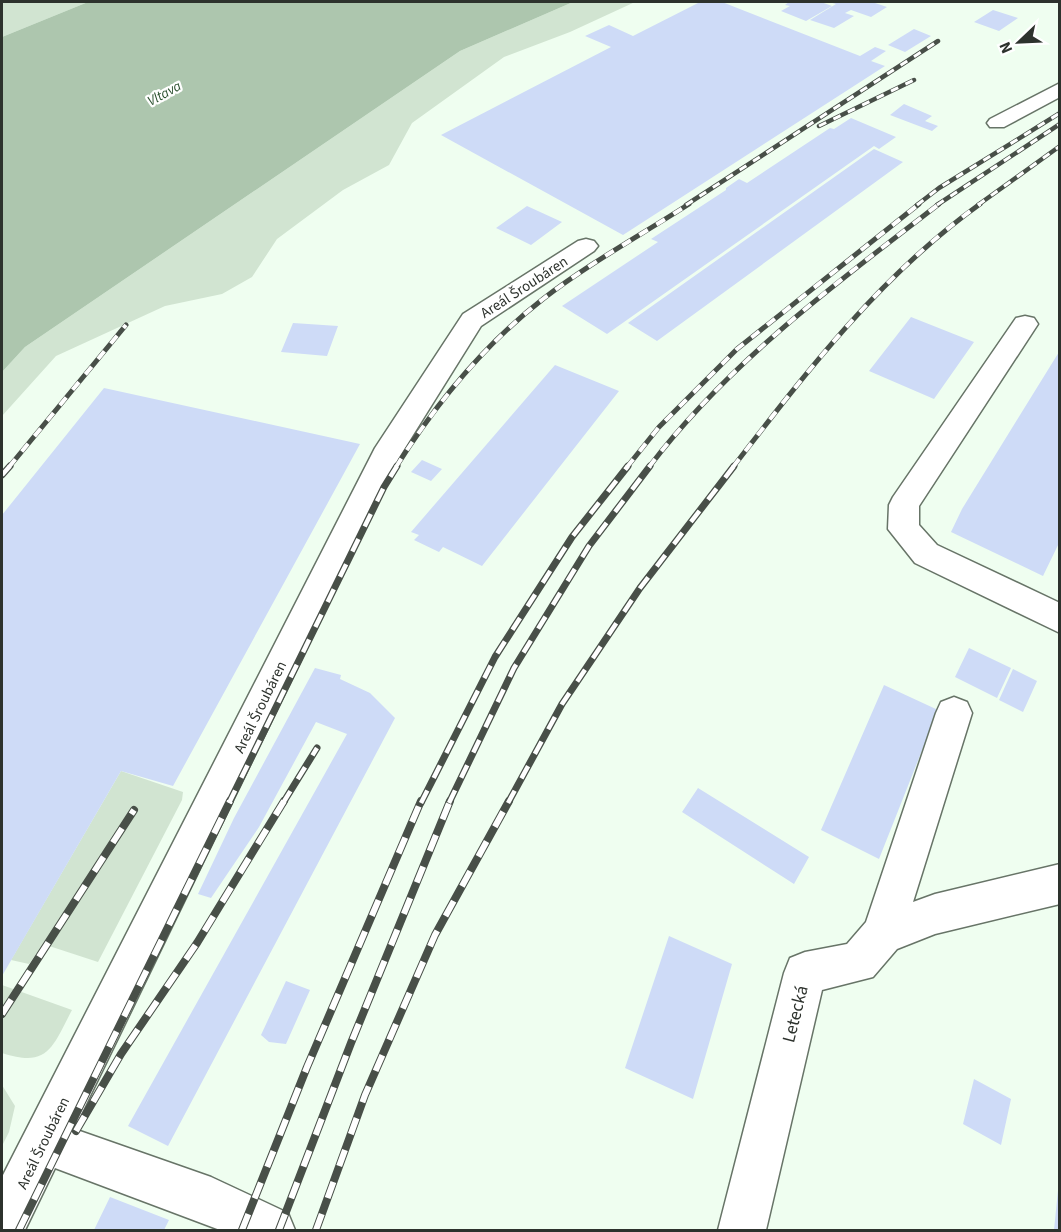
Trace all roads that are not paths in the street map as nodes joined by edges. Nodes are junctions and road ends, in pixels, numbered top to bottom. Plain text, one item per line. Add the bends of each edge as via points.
1 (1059, 89) edge
2 (997, 123) dead end
3 (586, 246) dead end
4 (1025, 324) dead end
5 (1059, 619) edge
6 (954, 713) dead end
7 (1059, 884) edge
8 (883, 934) junction
9 (44, 1141) junction
10 (2, 1226) edge
11 (271, 1230) edge
12 (742, 1230) edge

1 - 2 street
3 - 9 street, Areál Šroubáren via 472,320 385,456
4 - 5 street via 904,505 903,529 926,554
6 - 8 street, Letecká
7 - 8 street via 935,915
8 - 12 street, Letecká via 858,962 805,973
9 - 10 street, Areál Šroubáren
9 - 11 street via 211,1201

